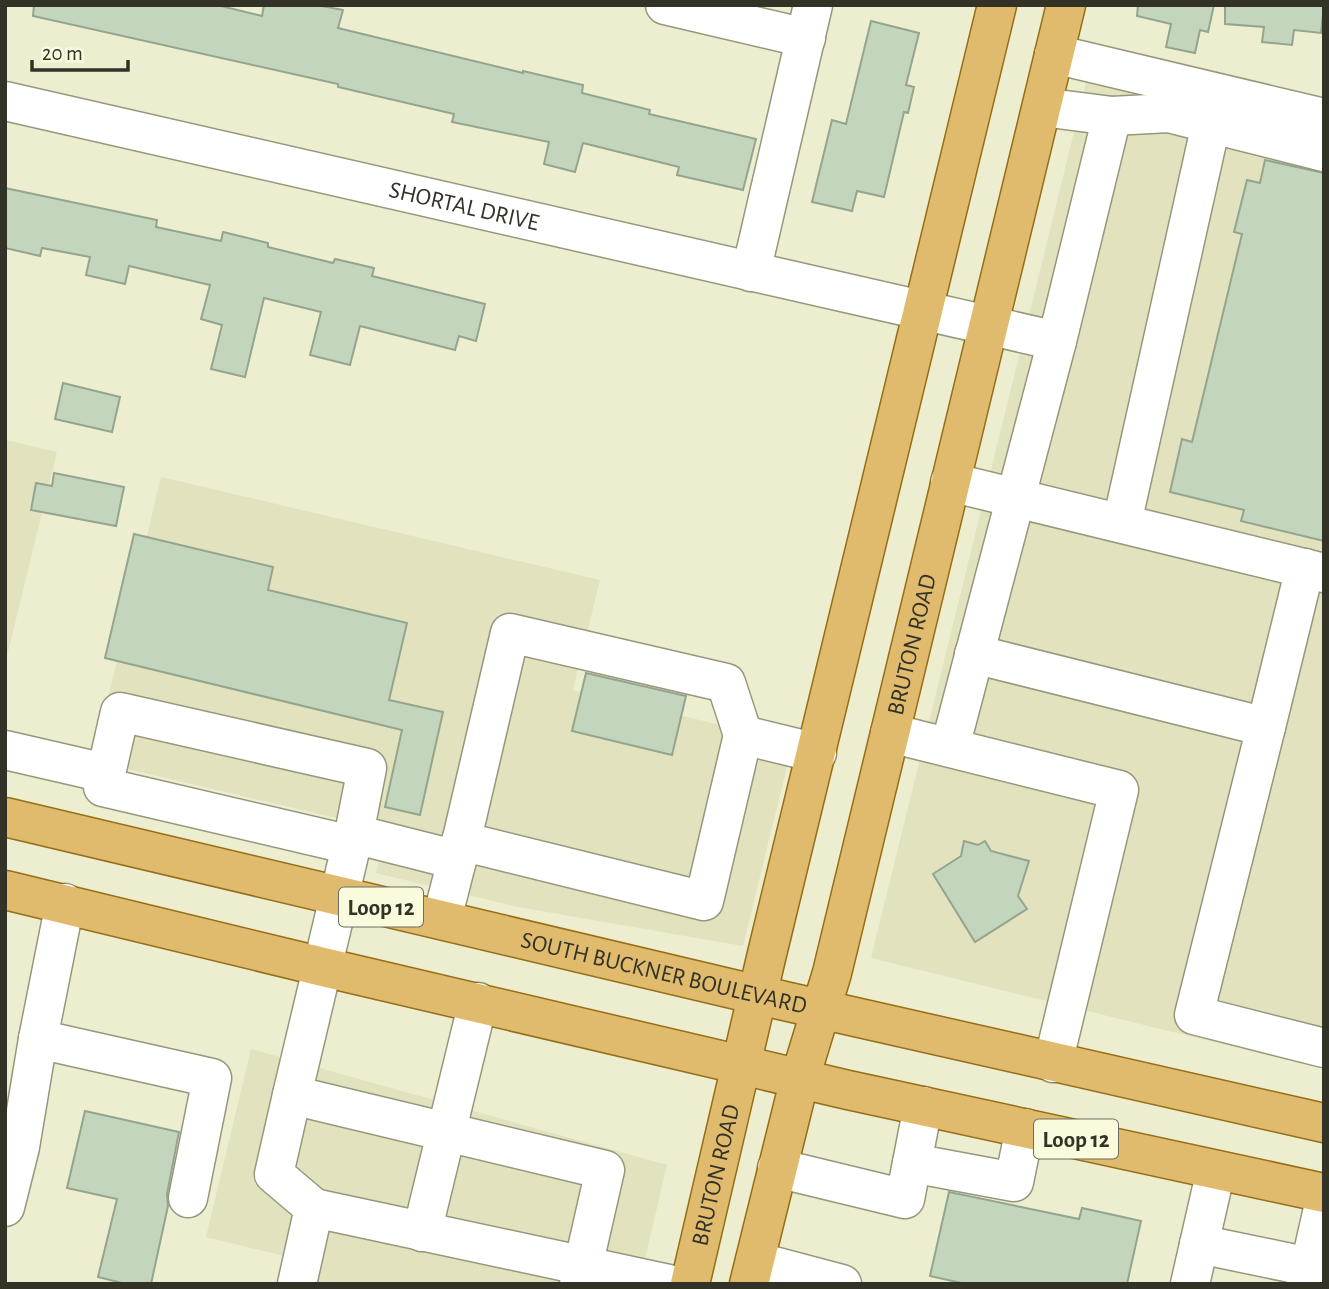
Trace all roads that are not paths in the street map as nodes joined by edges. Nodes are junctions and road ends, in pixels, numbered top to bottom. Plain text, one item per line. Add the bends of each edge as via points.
1 (666, 5) edge
2 (997, 5) edge
3 (1066, 5) edge
4 (810, 22) edge
5 (1054, 54) junction
6 (5, 101) edge
7 (1042, 107) junction
8 (1112, 116) junction
9 (1324, 118) edge
10 (1211, 124) junction
11 (1324, 152) edge
12 (751, 272) junction
13 (923, 312) junction
14 (988, 327) junction
15 (1057, 341) junction
16 (950, 482) junction
17 (1016, 498) junction
18 (1122, 523) junction
19 (1314, 570) edge
20 (974, 654) junction
21 (1266, 727) junction
22 (890, 733) junction
23 (743, 735) junction
24 (950, 747) junction
25 (5, 750) edge
26 (817, 753) junction
27 (104, 780) junction
28 (5, 817) edge
29 (92, 838) junction
30 (353, 840) junction
31 (459, 851) junction
32 (5, 890) edge
33 (339, 898) junction
34 (65, 903) junction
35 (442, 919) junction
36 (323, 967) junction
37 (758, 995) junction
38 (478, 1002) junction
39 (819, 1010) junction
40 (37, 1039) junction
41 (1324, 1048) edge
42 (1053, 1063) junction
43 (741, 1064) junction
44 (800, 1078) junction
45 (292, 1096) junction
46 (923, 1106) junction
47 (1324, 1123) edge
48 (1025, 1128) junction
49 (446, 1132) junction
50 (912, 1163) junction
51 (777, 1168) junction
52 (1216, 1170) junction
53 (1324, 1194) edge
54 (188, 1198) dead end
55 (1324, 1204) edge
56 (5, 1208) edge
57 (314, 1208) junction
58 (422, 1232) junction
59 (1199, 1244) junction
60 (752, 1273) edge
61 (581, 1275) edge
62 (1308, 1275) edge
63 (297, 1284) edge
64 (669, 1284) edge
65 (690, 1284) edge
66 (842, 1284) edge
67 (1190, 1284) edge

1 - 4 street
2 - 13 main road, BRUTON ROAD
3 - 5 main road, BRUTON ROAD
4 - 12 street
5 - 7 main road, BRUTON ROAD
5 - 9 street
6 - 12 street, SHORTAL DRIVE
7 - 8 street
7 - 14 main road, BRUTON ROAD
8 - 10 street via 1168,113
8 - 15 street
10 - 11 street
10 - 18 street
12 - 13 street, SHORTAL DRIVE
13 - 14 street, SHORTAL DRIVE
13 - 26 main road, BRUTON ROAD
14 - 15 street, SHORTAL DRIVE
14 - 16 main road, BRUTON ROAD
15 - 17 street
16 - 17 street
16 - 22 main road, BRUTON ROAD
17 - 18 street
17 - 20 street
18 - 19 street
19 - 21 street
20 - 21 street
20 - 24 street
21 - 41 street via 1194,1015
22 - 24 street
22 - 39 main road, BRUTON ROAD
23 - 26 street
23 - 31 street via 704,901
23 - 31 street via 726,683 510,633
24 - 42 street via 1119,790
25 - 27 street
26 - 37 main road, BRUTON ROAD
27 - 29 street
27 - 30 street
27 - 30 street via 120,712 368,768
28 - 29 main road, SOUTH BUCKNER BOULEVARD / Loop 12
29 - 33 main road, SOUTH BUCKNER BOULEVARD / Loop 12
30 - 31 street
30 - 33 street
31 - 35 street
32 - 34 main road, Loop 12
33 - 35 main road, SOUTH BUCKNER BOULEVARD / Loop 12
33 - 36 street
34 - 36 main road, Loop 12
34 - 40 street
35 - 37 main road, SOUTH BUCKNER BOULEVARD / Loop 12
36 - 38 main road, Loop 12
36 - 45 street
37 - 39 main road, SOUTH BUCKNER BOULEVARD / Loop 12
37 - 43 main road, BRUTON ROAD
38 - 43 main road, Loop 12
38 - 49 street
39 - 42 main road, SOUTH BUCKNER BOULEVARD / Loop 12
39 - 44 main road, BRUTON ROAD
40 - 54 street via 212,1078
40 - 56 street
42 - 47 main road, SOUTH BUCKNER BOULEVARD / Loop 12
43 - 44 main road, Loop 12
43 - 65 main road, BRUTON ROAD
44 - 46 main road, Loop 12
44 - 51 main road, BRUTON ROAD
45 - 49 street
45 - 57 street via 274,1174
46 - 48 main road, Loop 12
46 - 50 street
48 - 50 street via 1014,1182
48 - 52 main road, Loop 12
49 - 58 street
49 - 61 street via 606,1170
50 - 51 street via 905,1199
51 - 60 main road, BRUTON ROAD
52 - 53 main road, Loop 12
52 - 59 street
55 - 62 street
57 - 58 street
57 - 63 street
58 - 61 street
59 - 62 street
59 - 67 street
60 - 66 street
61 - 64 street

